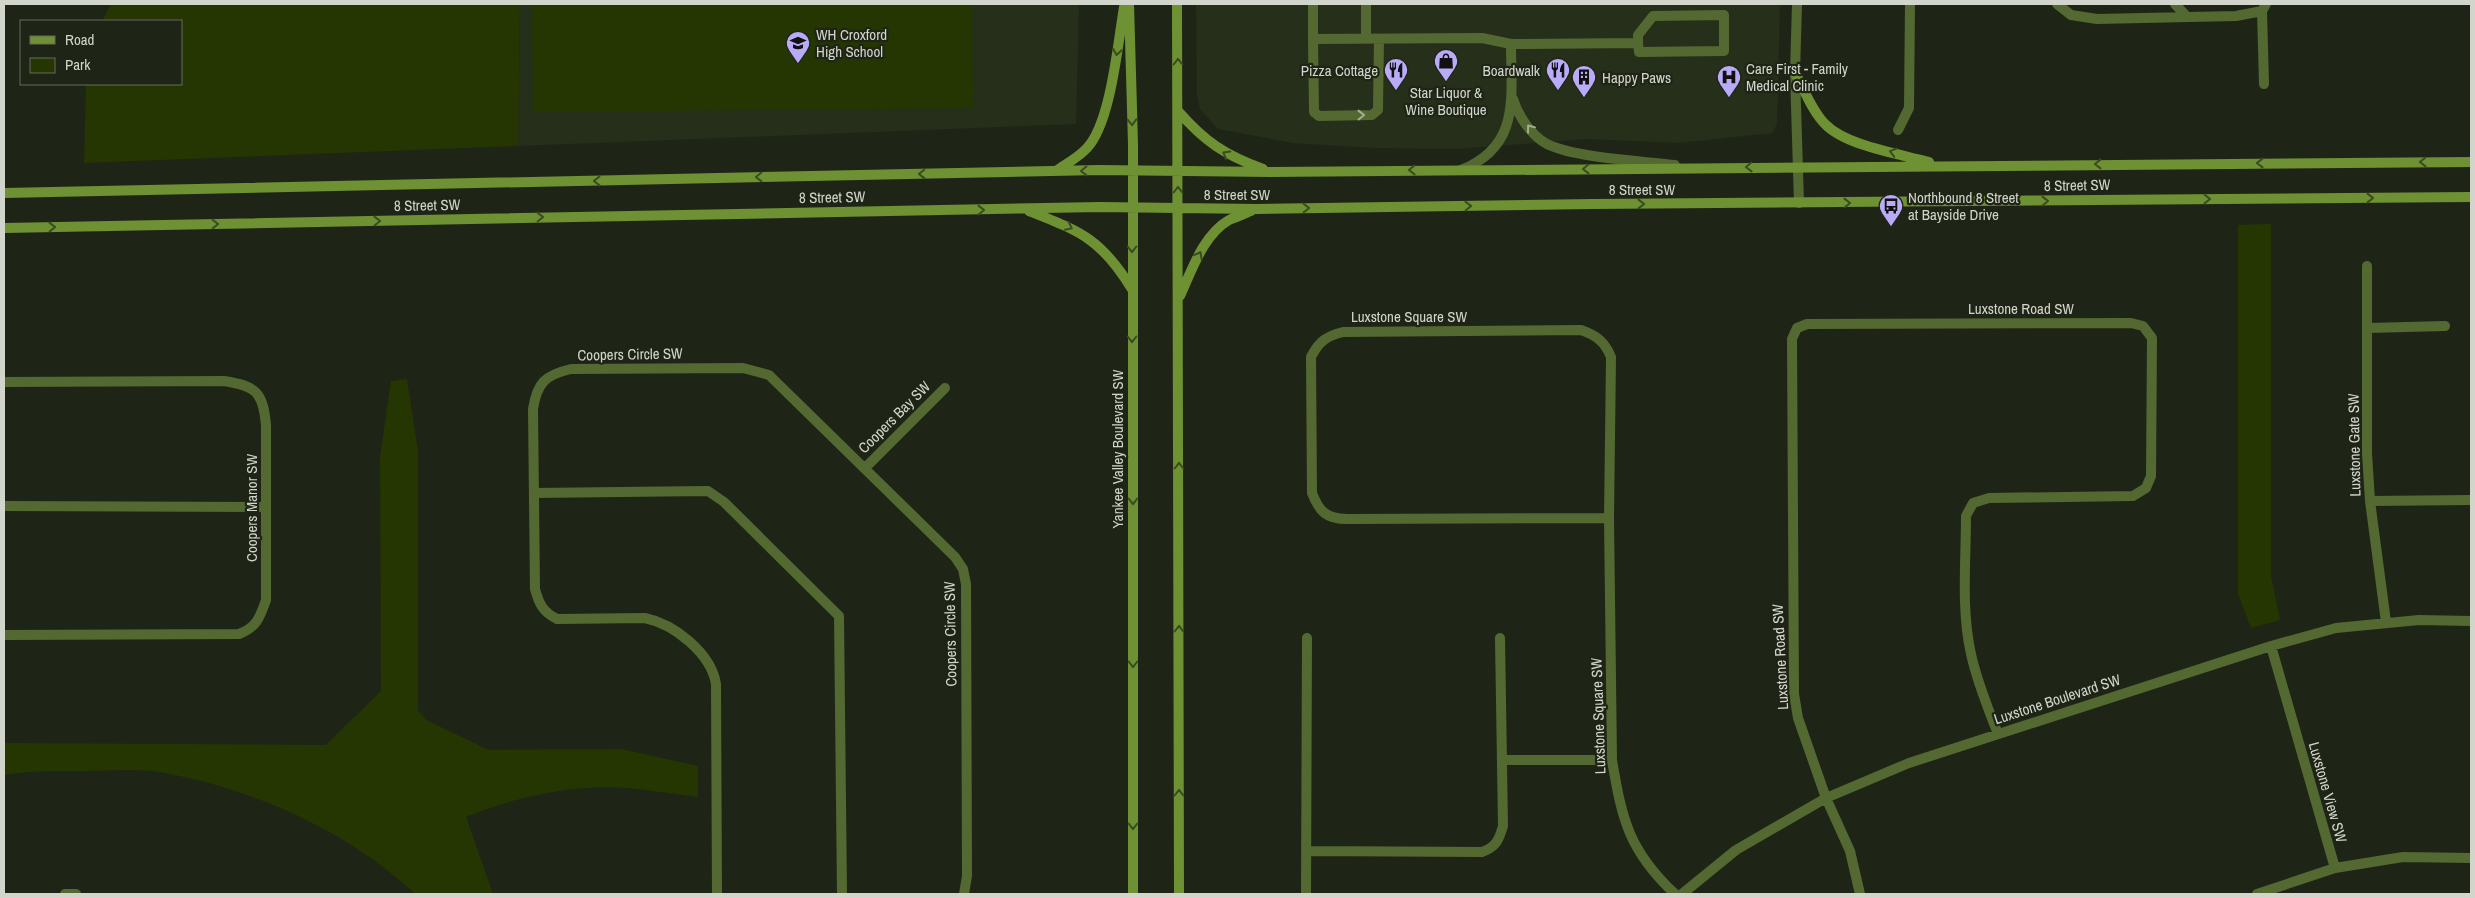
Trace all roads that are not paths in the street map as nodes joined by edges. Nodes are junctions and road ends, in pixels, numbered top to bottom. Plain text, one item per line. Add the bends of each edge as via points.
1 (1124, 4) edge
2 (1129, 4) edge
3 (1177, 4) edge
4 (1313, 4) edge
5 (1366, 4) edge
6 (1797, 4) edge
7 (1910, 4) edge
8 (2057, 4) edge
9 (2175, 4) edge
10 (2264, 7) edge
11 (2187, 17) junction
12 (1313, 39) junction
13 (1366, 39) junction
14 (1379, 39) junction
15 (1638, 43) junction
16 (1511, 44) junction
17 (1795, 73) junction
18 (2264, 84) dead end
19 (1512, 93) junction
20 (1178, 111) junction
21 (1898, 130) dead end
22 (2471, 162) edge
23 (1940, 165) junction
24 (1798, 166) junction
25 (1692, 167) junction
26 (1461, 170) junction
27 (1055, 171) junction
28 (1133, 171) junction
29 (1178, 171) junction
30 (1272, 172) junction
31 (4, 193) edge
32 (2471, 196) edge
33 (2451, 197) junction
34 (1799, 203) junction
35 (2471, 204) edge
36 (1132, 208) junction
37 (1178, 208) junction
38 (1024, 209) junction
39 (1257, 209) junction
40 (4, 228) edge
41 (2367, 266) dead end
42 (1132, 290) junction
43 (1179, 299) junction
44 (2445, 326) dead end
45 (2368, 328) junction
46 (4, 382) edge
47 (945, 388) dead end
48 (865, 468) junction
49 (534, 493) junction
50 (2471, 500) edge
51 (2370, 502) junction
52 (4, 506) edge
53 (266, 507) junction
54 (1609, 518) junction
55 (2471, 621) edge
56 (2386, 622) junction
57 (4, 635) edge
58 (1307, 638) dead end
59 (1500, 638) dead end
60 (2271, 646) junction
61 (1998, 734) junction
62 (1502, 760) junction
63 (1612, 760) junction
64 (1826, 798) junction
65 (1306, 851) junction
66 (2471, 858) edge
67 (2335, 868) junction
68 (65, 894) edge
69 (76, 894) edge
70 (717, 894) edge
71 (842, 894) edge
72 (964, 894) edge
73 (1133, 894) edge
74 (1179, 894) edge
75 (1306, 894) edge
76 (1675, 894) edge
77 (1682, 894) edge
78 (1860, 894) edge
79 (2257, 894) edge

1 -> 27 main road via 1106,109 1100,125 1088,147
2 -> 28 main road, Yankee Valley Boulevard SW
20 -> 3 main road
4 - 12 street
5 - 13 street
6 - 17 street
7 - 21 street via 1908,108
8 - 11 street via 2071,15 2082,18
9 - 11 street
10 - 11 street via 2236,16
10 - 18 street
12 - 13 street
12 -> 14 street via 1314,112 1319,116 1372,115 1378,110
13 - 14 street
14 - 16 street via 1482,38
15 - 15 street via 1638,52 1724,51 1724,15 1653,16 1638,35
15 - 16 street
16 - 19 street
23 -> 17 main road via 1855,141 1836,132 1824,123
17 - 24 street
25 -> 19 street via 1577,153 1546,144 1521,117
19 - 26 street via 1510,117 1502,138 1491,153
20 - 29 main road
30 -> 20 main road via 1212,146
22 -> 23 main road, 8 Street SW
23 - 24 main road, 8 Street SW
24 -> 25 main road, 8 Street SW
24 - 34 street
25 -> 26 main road, 8 Street SW
26 -> 30 main road, 8 Street SW
28 -> 27 main road, 8 Street SW
27 -> 31 main road, 8 Street SW
28 - 29 main road, 8 Street SW
28 - 36 main road, Yankee Valley Boulevard SW
29 - 30 main road, 8 Street SW
37 -> 29 main road
32 - 33 main road, 8 Street SW
34 -> 33 main road, 8 Street SW
33 - 35 main road
39 -> 34 main road, 8 Street SW
36 - 37 main road, 8 Street SW
36 - 38 main road, 8 Street SW
36 -> 42 main road, Yankee Valley Boulevard SW
37 - 39 main road, 8 Street SW
37 - 43 main road
40 -> 38 main road, 8 Street SW
38 -> 42 main road via 1068,226 1094,241 1115,263
43 -> 39 main road via 1210,237 1228,221
41 - 45 street, Luxstone Gate SW
42 -> 73 main road, Yankee Valley Boulevard SW
74 -> 43 main road
44 - 45 street
45 - 51 street, Luxstone Gate SW
46 - 53 street, Coopers Manor SW via 224,381 245,384 259,393 264,408
47 - 48 street, Coopers Bay SW
48 - 49 street, Coopers Circle SW via 779,383 758,370 571,369 555,373 542,382 536,394 533,409
48 - 72 street, Coopers Circle SW via 955,557 963,569 966,584 967,876
49 - 70 street, Coopers Circle SW via 535,589 546,614 571,620 645,618 659,621 674,628 708,662 714,673
49 - 71 street via 708,491 724,502 839,616
50 - 51 street
51 - 56 street, Luxstone Gate SW
52 - 53 street
53 - 57 street, Coopers Manor SW via 266,600 260,618 250,630 238,634
54 - 54 street, Luxstone Square SW via 1335,519 1324,515 1312,493 1311,357 1316,348 1331,335 1343,332 1581,330 1600,339 1611,357
54 - 63 street, Luxstone Square SW
55 - 56 street, Luxstone Boulevard SW
56 - 60 street, Luxstone Boulevard SW via 2336,628
58 - 65 street
59 - 62 street
60 - 61 street, Luxstone Boulevard SW
60 - 67 street, Luxstone View SW
61 - 64 street, Luxstone Boulevard SW via 1909,763
61 - 64 street, Luxstone Road SW via 1979,684 1968,637 1966,516 1973,503 1988,498 2133,496 2146,488 2151,476 2152,338 2144,326 2131,322 1807,324 1797,328 1792,339 1794,694 1798,718
62 - 63 street
62 - 65 street via 1503,826 1499,840 1492,848 1482,852
63 - 76 street, Luxstone Square SW via 1629,835 1654,874
64 - 77 street, Luxstone Boulevard SW via 1736,850
64 - 78 street via 1850,851
65 - 75 street
66 - 67 street via 2403,857
67 - 79 street
68 - 69 street

